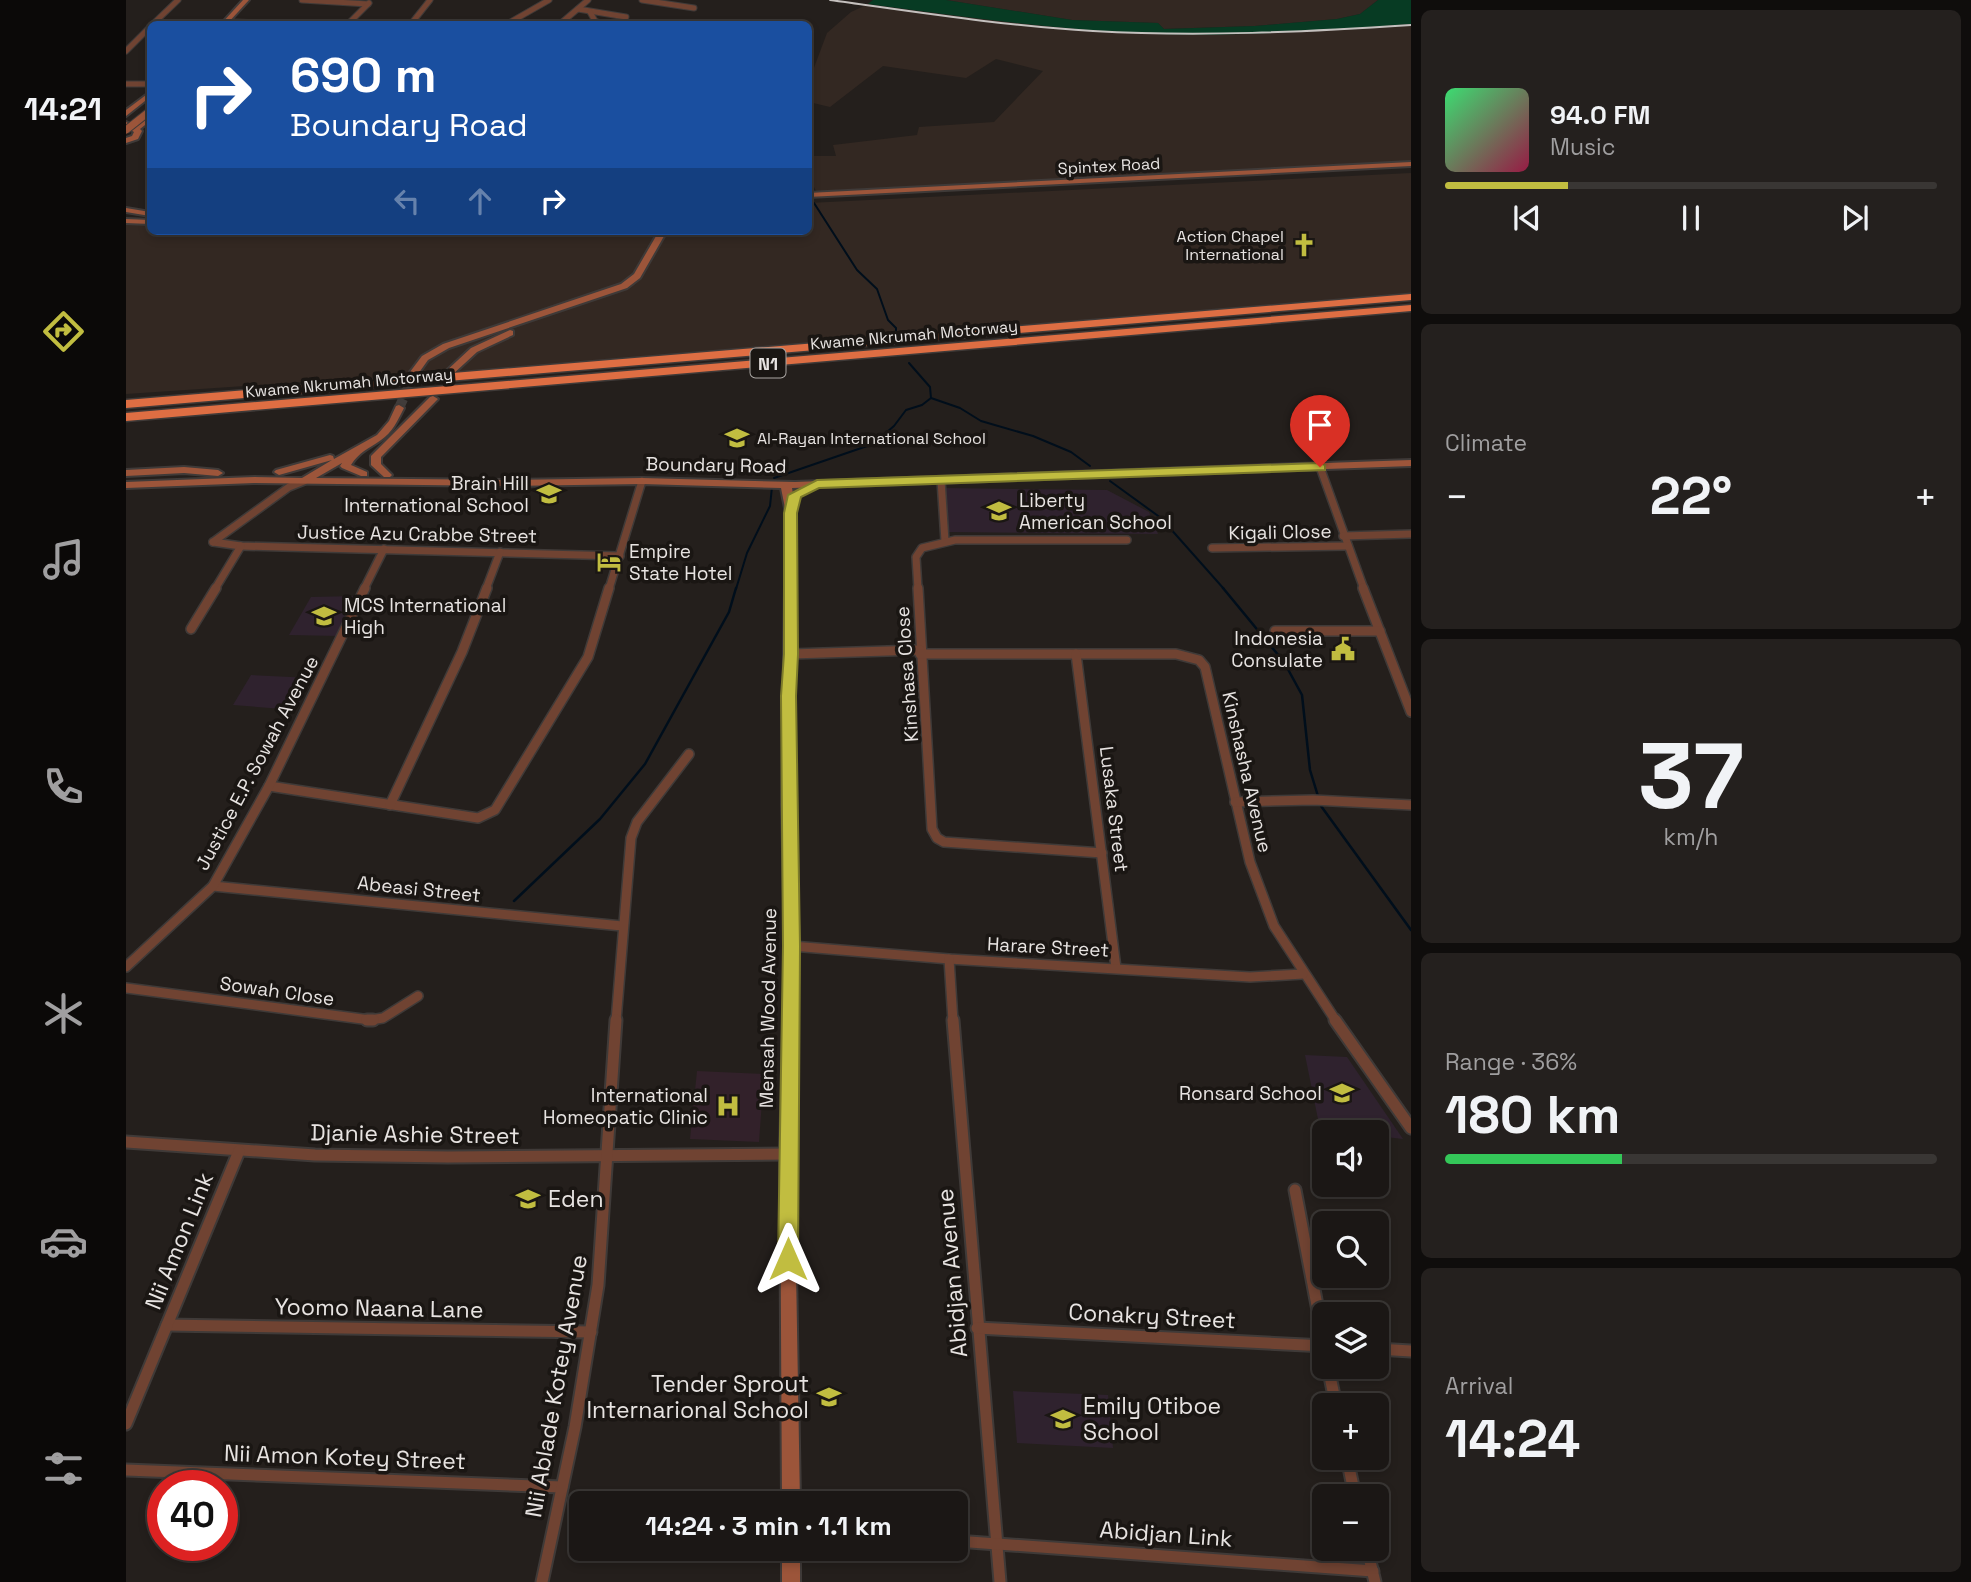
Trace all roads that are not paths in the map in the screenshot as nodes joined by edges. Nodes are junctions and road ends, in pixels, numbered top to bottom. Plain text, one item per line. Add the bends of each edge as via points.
1 (178, 0) edge
2 (246, 0) edge
3 (252, 0) edge
4 (302, 0) edge
5 (430, 0) edge
6 (549, 0) edge
7 (588, 0) edge
8 (642, 0) edge
9 (369, 2) edge
10 (694, 8) dead end
11 (578, 9) junction
12 (590, 12) junction
13 (626, 17) dead end
14 (157, 21) edge
15 (227, 21) edge
16 (233, 21) edge
17 (351, 21) edge
18 (413, 21) edge
19 (512, 21) edge
20 (564, 21) edge
21 (594, 21) edge
22 (147, 31) edge
23 (126, 51) edge
24 (126, 83) edge
25 (147, 84) edge
26 (147, 96) edge
27 (147, 106) edge
28 (147, 113) edge
29 (126, 114) edge
30 (147, 120) edge
31 (126, 123) edge
32 (136, 128) junction
33 (126, 130) edge
34 (126, 141) edge
35 (1411, 164) edge
36 (1411, 170) edge
37 (812, 197) edge
38 (812, 197) edge
39 (126, 212) edge
40 (147, 215) edge
41 (126, 221) edge
42 (147, 222) edge
43 (651, 235) edge
44 (661, 235) edge
45 (669, 235) edge
46 (600, 295) junction
47 (1411, 297) edge
48 (1411, 309) edge
49 (553, 310) junction
50 (571, 311) junction
51 (415, 372) tunnel mouth
52 (449, 373) dead end
53 (400, 381) junction
54 (126, 395) edge
55 (433, 399) dead end
56 (126, 404) edge
57 (397, 411) joint
58 (126, 417) edge
59 (358, 450) junction
60 (331, 458) junction
61 (1411, 463) edge
62 (1320, 467) junction
63 (279, 472) junction
64 (126, 473) edge
65 (218, 473) junction
66 (364, 474) junction
67 (387, 475) junction
68 (302, 479) junction
69 (565, 480) junction
70 (940, 480) junction
71 (642, 481) junction
72 (126, 482) edge
73 (787, 489) junction
74 (1411, 534) edge
75 (1343, 536) junction
76 (1127, 540) dead end
77 (945, 541) junction
78 (213, 542) joint
79 (241, 546) junction
80 (1348, 546) junction
81 (1213, 548) dead end
82 (384, 549) junction
83 (500, 552) junction
84 (620, 556) junction
85 (191, 629) dead end
86 (1275, 631) dead end
87 (1380, 631) junction
88 (920, 652) junction
89 (791, 654) junction
90 (1076, 654) junction
91 (1411, 712) edge
92 (689, 754) dead end
93 (269, 786) junction
94 (1235, 802) junction
95 (390, 805) junction
96 (1411, 805) edge
97 (1102, 853) junction
98 (213, 886) junction
99 (622, 926) junction
100 (792, 946) junction
101 (949, 959) junction
102 (126, 967) edge
103 (1116, 968) junction
104 (1303, 974) junction
105 (126, 988) edge
106 (418, 996) dead end
107 (1411, 1128) edge
108 (126, 1142) edge
109 (239, 1151) junction
110 (787, 1154) junction
111 (608, 1157) junction
112 (1294, 1190) dead end
113 (1316, 1302) edge
114 (167, 1325) junction
115 (977, 1328) junction
116 (592, 1332) junction
117 (1312, 1345) edge
118 (1389, 1350) edge
119 (1411, 1351) edge
120 (126, 1424) edge
121 (126, 1470) edge
122 (562, 1487) junction
123 (790, 1491) edge
124 (968, 1541) edge
125 (997, 1542) junction
126 (791, 1561) edge
127 (1374, 1577) edge
128 (542, 1582) edge
129 (791, 1582) edge
130 (1000, 1582) edge

1 - 14 street
2 - 15 main road
3 - 16 main road
4 - 9 street
5 - 18 street
6 - 19 street
7 - 11 street
8 - 10 street
9 - 17 street
11 - 12 street
11 - 20 street
12 - 13 street
12 - 21 street
22 - 23 street
24 - 25 street
26 - 29 main road
27 - 31 main road
28 - 33 main road, bridge
30 - 32 main road
31 - 32 main road
32 - 34 main road via 136,135
35 - 37 main road, Spintex Road
36 - 38 main road, Spintex Road
39 - 40 main road
41 - 42 main road
43 - 46 main road via 630,273
44 - 46 main road via 637,276
45 - 50 main road via 642,281
46 - 49 main road
47 - 53 highway, Kwame Nkrumah Motorway / N1
48 - 58 highway, Kwame Nkrumah Motorway / N1
49 - 50 main road
49 - 51 main road via 446,346 425,358
50 - 52 main road via 485,343 460,359
53 - 54 highway
53 - 56 highway, Kwame Nkrumah Motorway / N1
55 - 67 main road via 376,456 376,465
57 - 59 main road via 389,429
57 - 60 main road via 367,438
59 - 66 main road via 345,466
59 - 68 main road
60 - 63 main road
60 - 68 main road
61 - 62 main road
62 - 70 main road
62 - 75 street
63 - 65 main road, Boundary Road
63 - 68 main road, Boundary Road
64 - 65 main road, Boundary Road
65 - 72 main road
66 - 67 main road, Boundary Road
66 - 68 main road, Boundary Road
67 - 69 main road, Boundary Road
68 - 69 main road, Boundary Road
68 - 72 main road, Boundary Road
68 - 78 street
69 - 71 main road, Boundary Road
70 - 73 main road
70 - 77 street
71 - 73 main road, Boundary Road
71 - 84 street
73 - 89 main road, Mensah Wood Avenue
74 - 75 street
75 - 80 street
76 - 77 street, Kinshasa Close
77 - 88 street, Kinshasa Close via 922,548 916,557
78 - 79 street, Justice Azu Crabbe Street
79 - 82 street, Justice Azu Crabbe Street
79 - 85 street
80 - 81 street, Kigali Close
80 - 87 street
82 - 83 street, Justice Azu Crabbe Street
82 - 93 street, Justice E.P. Sowah Avenue
83 - 84 street, Justice Azu Crabbe Street
83 - 95 street via 462,652
84 - 95 street via 587,657 495,810 478,818
86 - 87 street
87 - 91 street
88 - 89 street, Kinshasha Avenue
88 - 90 street, Kinshasha Avenue
88 - 97 street, Kinshasa Close via 932,829 937,838
89 - 100 main road, Mensah Wood Avenue via 788,805
90 - 94 street, Kinshasha Avenue via 1176,654 1199,660 1205,667
90 - 97 street, Lusaka Street
92 - 99 street, Nii Ablade Kotey Avenue via 637,822 631,838
93 - 95 street
93 - 98 street, Justice E.P. Sowah Avenue
94 - 96 street
94 - 104 street, Kinshasha Avenue via 1267,908
97 - 103 street, Lusaka Street
98 - 99 street, Abeasi Street
98 - 102 street, Justice E.P. Sowah Avenue
99 - 111 street, Nii Ablade Kotey Avenue
100 - 101 street, Harare Street
100 - 110 main road, Mensah Wood Avenue
101 - 103 street, Harare Street
101 - 115 street, Abidjan Avenue
103 - 104 street, Harare Street via 1250,976
104 - 107 street, Kinshasha Avenue
105 - 106 street, Sowah Close via 370,1020 383,1018
108 - 109 street, Djanie Ashie Street
109 - 111 street, Djanie Ashie Street
109 - 114 street, Nii Amon Link
110 - 111 street, Djanie Ashie Street
110 - 123 main road, Mensah Wood Avenue
111 - 116 street, Nii Ablade Kotey Avenue
112 - 113 street
114 - 116 street, Yoomo Naana Lane
114 - 120 street, Nii Amon Link
115 - 117 street, Conakry Street
115 - 125 street, Abidjan Avenue
116 - 122 street, Nii Ablade Kotey Avenue
118 - 119 street
121 - 122 street, Nii Amon Kotey Street
122 - 128 street, Nii Ablade Kotey Avenue
124 - 125 street, Abidjan Link
125 - 127 street, Abidjan Link
125 - 130 street, Abidjan Avenue
126 - 129 main road

